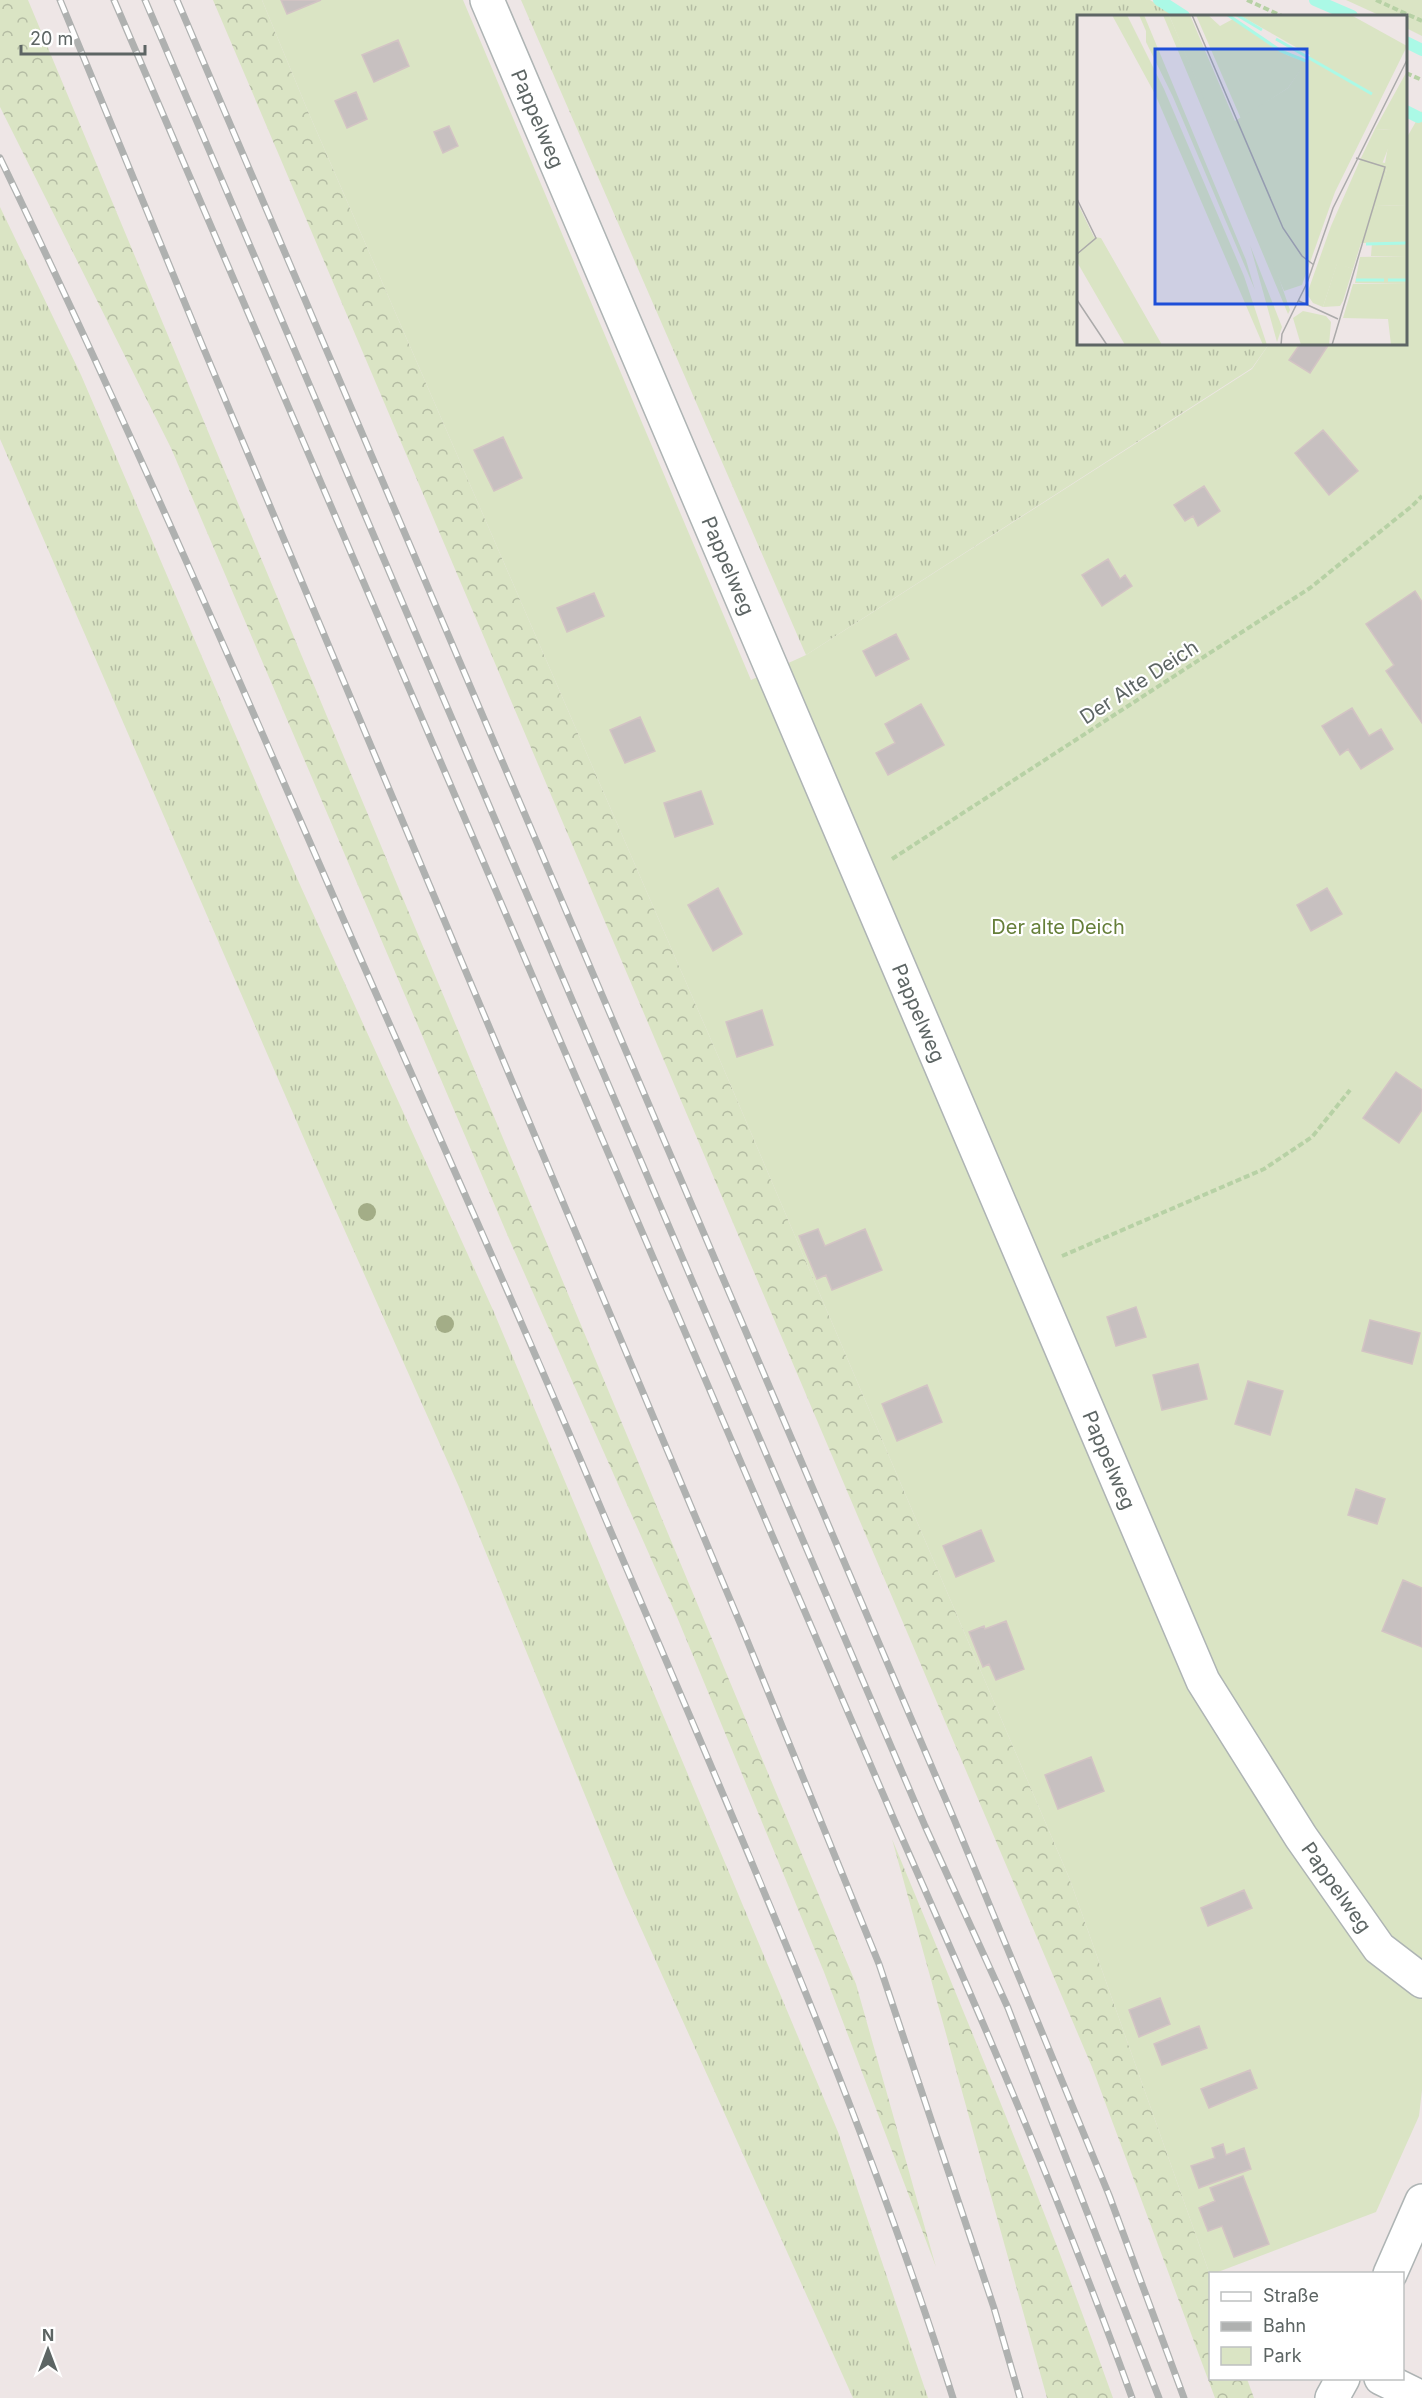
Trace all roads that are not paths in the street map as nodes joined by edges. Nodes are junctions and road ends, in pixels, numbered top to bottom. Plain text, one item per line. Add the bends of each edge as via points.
1 (487, 0) edge
2 (1422, 1981) edge
3 (1422, 2201) edge
4 (1391, 2272) edge
5 (1342, 2380) edge
6 (1383, 2380) edge
7 (1332, 2398) edge
8 (1422, 2398) edge

1 - 2 street, Pappelweg via 1203,1681 1300,1837 1379,1948
3 - 4 street
5 - 7 street
6 - 8 street

